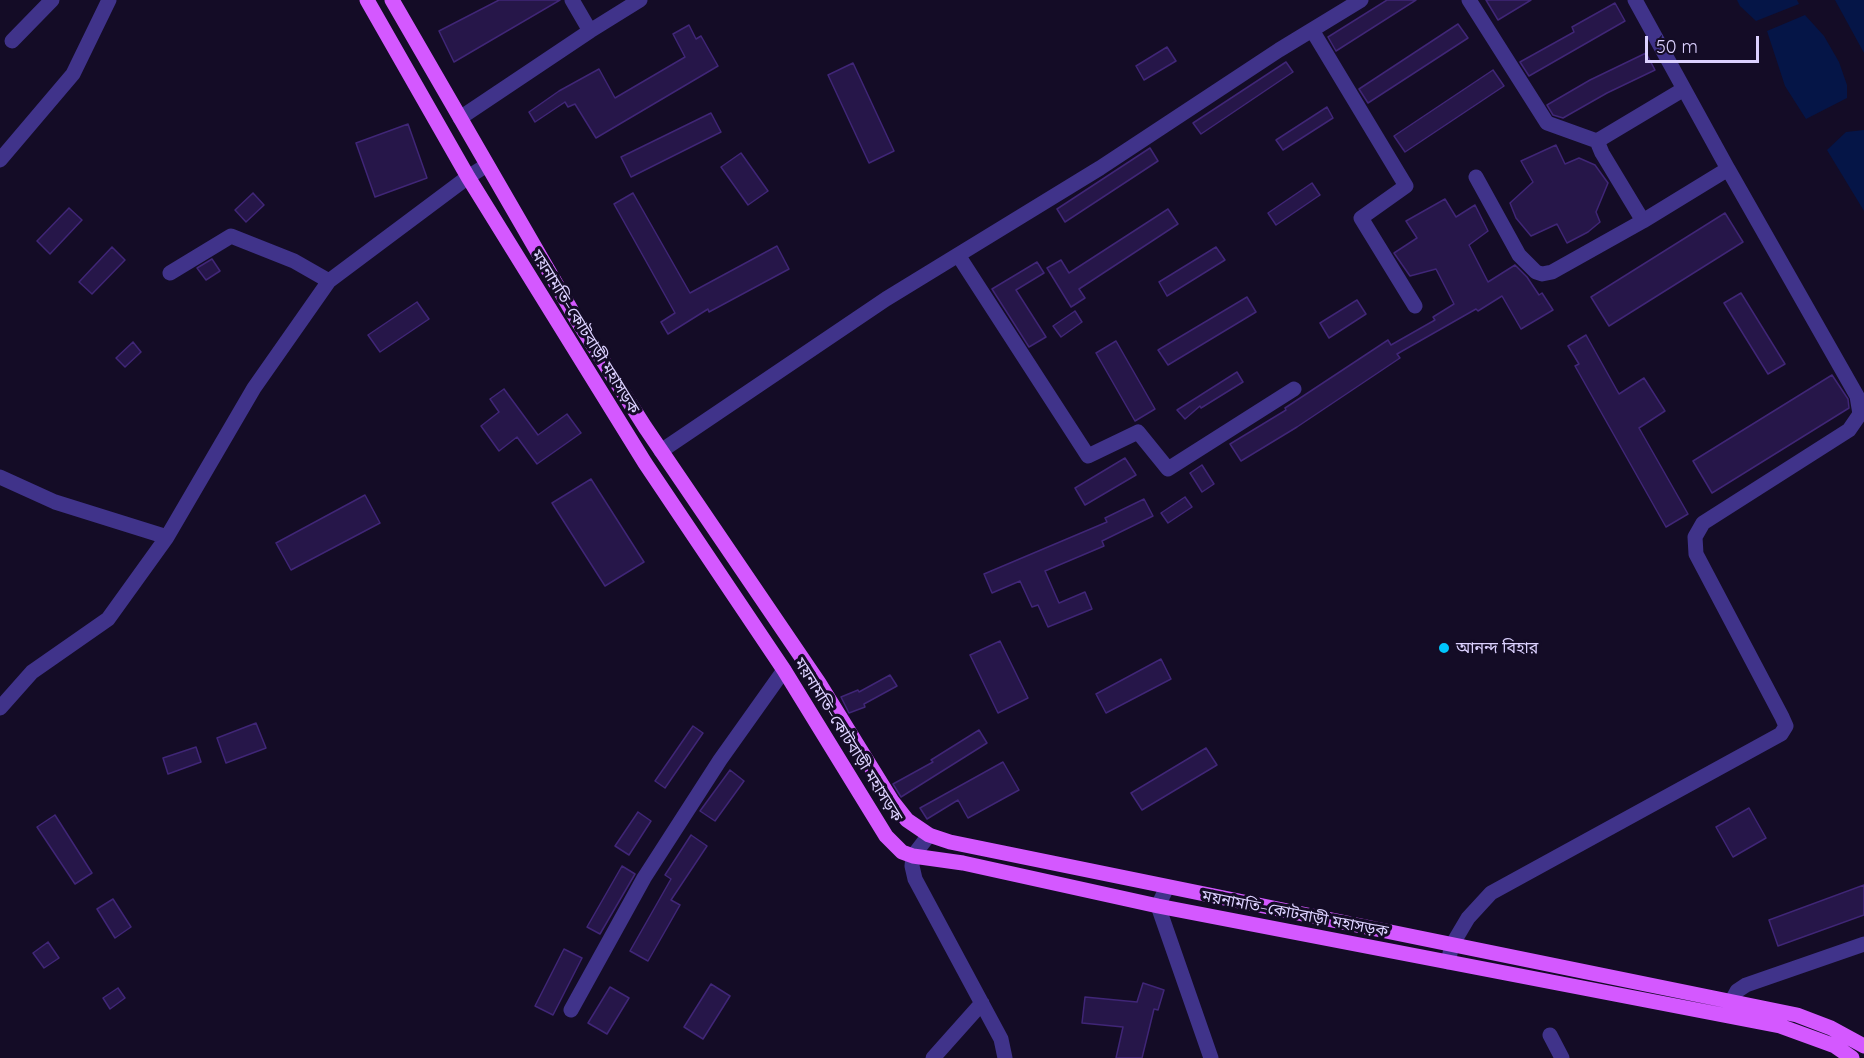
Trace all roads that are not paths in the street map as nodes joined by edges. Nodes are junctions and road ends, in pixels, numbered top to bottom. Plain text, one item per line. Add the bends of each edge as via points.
1 (52, 0) edge
2 (109, 0) edge
3 (367, 0) edge
4 (392, 0) edge
5 (572, 0) edge
6 (640, 0) edge
7 (1361, 0) edge
8 (1469, 0) edge
9 (1635, 0) edge
10 (1312, 30) junction
11 (590, 31) junction
12 (12, 41) dead end
13 (1684, 89) junction
14 (460, 118) junction
15 (1597, 141) junction
16 (0, 160) edge
17 (488, 165) junction
18 (1728, 169) junction
19 (468, 177) junction
20 (1476, 177) dead end
21 (1643, 221) junction
22 (958, 255) junction
23 (170, 273) dead end
24 (329, 281) junction
25 (1415, 306) dead end
26 (1294, 389) dead end
27 (661, 451) junction
28 (0, 477) edge
29 (167, 537) junction
30 (784, 670) junction
31 (0, 708) edge
32 (929, 835) junction
33 (913, 856) junction
34 (1167, 887) junction
35 (1158, 906) junction
36 (1864, 944) edge
37 (1452, 945) junction
38 (1448, 962) junction
39 (982, 1003) junction
40 (1727, 1009) junction
41 (571, 1010) dead end
42 (1550, 1035) dead end
43 (1864, 1046) edge
44 (933, 1058) edge
45 (1005, 1058) edge
46 (1211, 1058) edge
47 (1562, 1058) edge
48 (1852, 1058) edge

1 - 12 street
2 - 16 street via 73,74
3 - 19 main road, ময়নামতি–কোটবাড়ী মহাসড়ক
4 - 14 main road, ময়নামতি–কোটবাড়ী মহাসড়ক
5 - 11 street
6 - 11 street
7 - 10 street
8 - 15 street via 1546,123
9 - 13 street
10 - 22 street
10 - 25 street via 1406,186 1361,218
11 - 14 street
13 - 15 street
13 - 18 street
14 - 17 main road, ময়নামতি–কোটবাড়ী মহাসড়ক
15 - 21 street
17 - 19 street
17 - 27 main road, ময়নামতি–কোটবাড়ী মহাসড়ক via 578,320
18 - 21 street
18 - 37 street via 1857,396 1860,414 1849,430 1703,523 1695,537 1696,554 1786,726 1781,734 1491,893 1468,918
19 - 24 street
19 - 30 main road, ময়নামতি–কোটবাড়ী মহাসড়ক via 645,463
20 - 21 street via 1519,255 1542,274
22 - 26 street via 1088,456 1138,432 1168,469
22 - 27 street
23 - 24 street via 231,236 294,261
24 - 29 street via 254,388
27 - 32 main road, ময়নামতি–কোটবাড়ী মহাসড়ক via 819,683 892,801 907,820
28 - 29 street via 55,502
29 - 31 street via 108,619 32,672
30 - 33 main road, ময়নামতি–কোটবাড়ী মহাসড়ক via 886,836 902,852
30 - 41 street via 644,878
32 - 33 street
32 - 34 main road, ময়নামতি–কোটবাড়ী মহাসড়ক
33 - 35 main road, ময়নামতি–কোটবাড়ী মহাসড়ক via 963,863
33 - 39 street via 915,879
34 - 35 street
34 - 37 main road, ময়নামতি–কোটবাড়ী মহাসড়ক
35 - 38 main road, ময়নামতি–কোটবাড়ী মহাসড়ক
35 - 46 street
36 - 40 street via 1746,985 1737,991
37 - 38 street
37 - 40 main road, ময়নামতি–কোটবাড়ী মহাসড়ক
38 - 40 main road, ময়নামতি–কোটবাড়ী মহাসড়ক
39 - 44 street
39 - 45 street via 1001,1039
40 - 43 main road, ময়নামতি–কোটবাড়ী মহাসড়ক via 1797,1015
40 - 48 main road, ময়নামতি–কোটবাড়ী মহাসড়ক via 1835,1046
42 - 47 street

